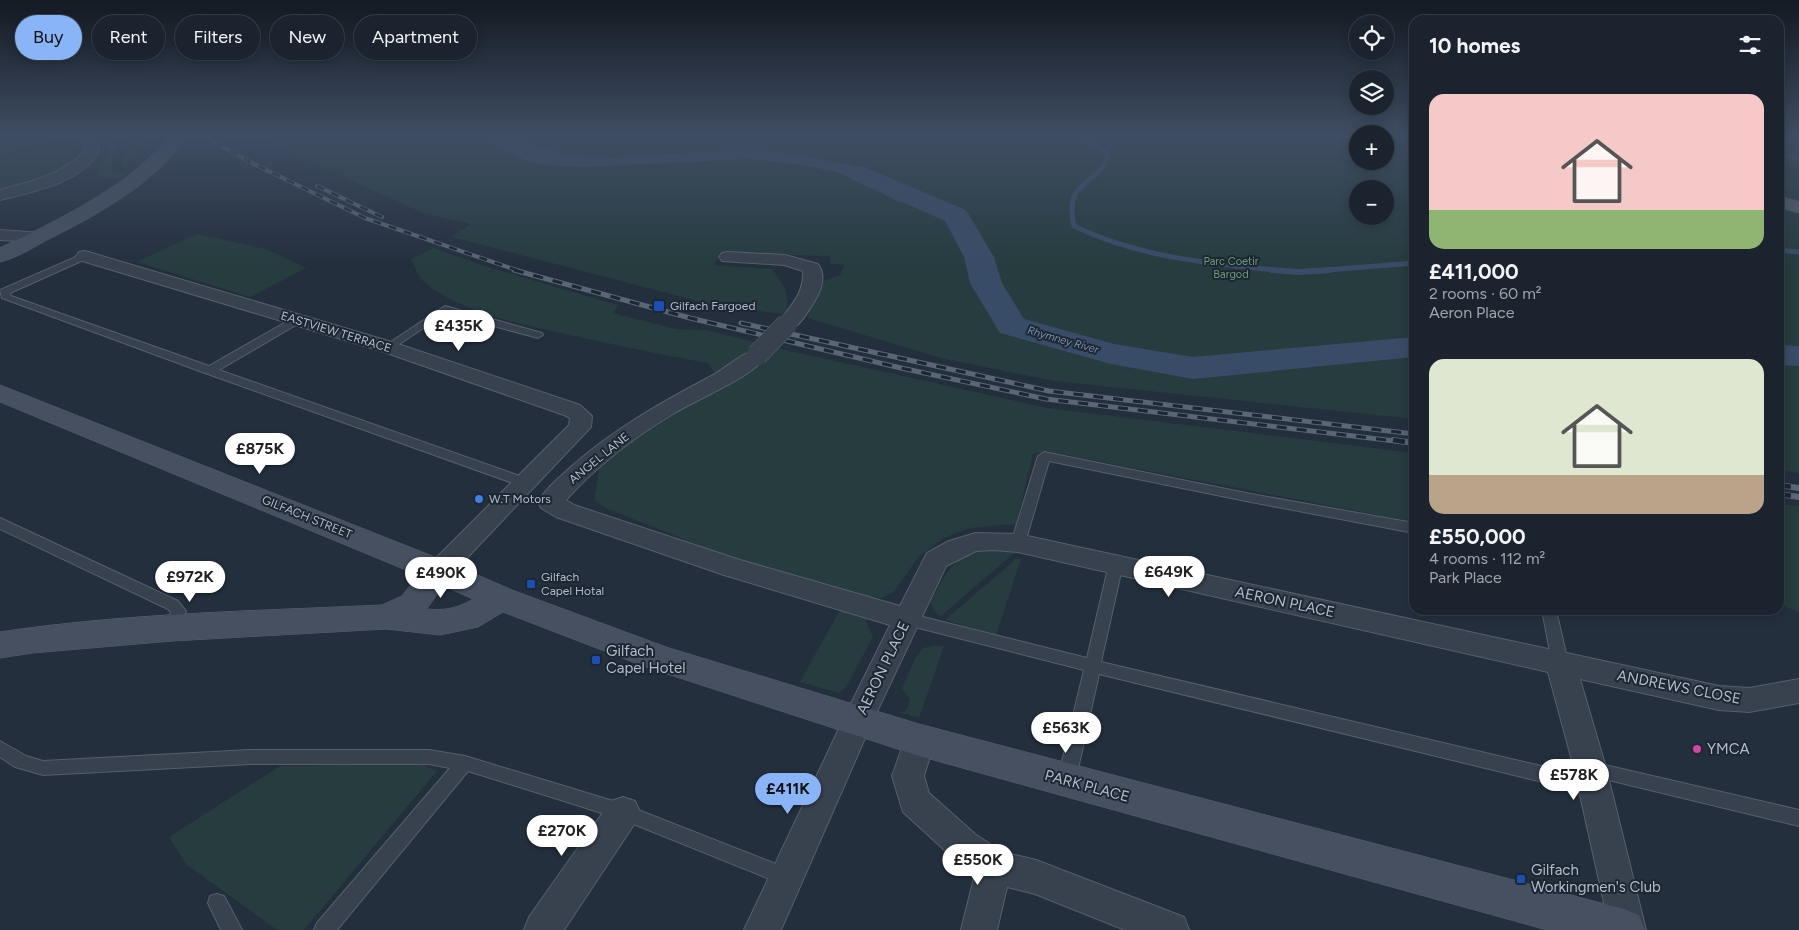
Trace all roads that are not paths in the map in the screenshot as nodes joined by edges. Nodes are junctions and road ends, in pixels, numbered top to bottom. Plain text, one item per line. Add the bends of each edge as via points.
1 (57, 178) edge
2 (134, 178) edge
3 (0, 195) edge
4 (1784, 203) edge
5 (1799, 207) edge
6 (2, 249) edge
7 (85, 256) joint
8 (728, 257) dead end
9 (297, 320) junction
10 (538, 335) dead end
11 (388, 347) junction
12 (210, 370) junction
13 (0, 393) edge
14 (526, 483) junction
15 (0, 523) edge
16 (1409, 527) edge
17 (1018, 543) junction
18 (1116, 564) junction
19 (439, 571) junction
20 (501, 598) junction
21 (1550, 615) edge
22 (386, 618) junction
23 (907, 619) junction
24 (172, 628) junction
25 (0, 645) edge
26 (1560, 662) junction
27 (1093, 666) junction
28 (1799, 691) edge
29 (858, 720) junction
30 (919, 740) junction
31 (0, 748) edge
32 (465, 763) junction
33 (1593, 777) junction
34 (1066, 781) junction
35 (623, 812) junction
36 (1799, 818) edge
37 (994, 867) junction
38 (786, 877) junction
39 (217, 903) dead end
40 (232, 930) edge
41 (324, 930) edge
42 (542, 930) edge
43 (762, 930) edge
44 (979, 930) edge
45 (1171, 930) edge
46 (1626, 930) edge

1 - 3 street via 47,184
2 - 6 street via 37,237
4 - 5 main road
7 - 9 street, EASTVIEW TERRACE
7 - 12 lane via 4,292 7,298
8 - 23 street, ANGEL LANE, bridge via 785,260 812,268 813,284 800,309 757,355 665,409 600,454 572,477 550,502 565,511 733,568
9 - 11 street, EASTVIEW TERRACE
9 - 12 lane
10 - 11 lane via 445,309
11 - 14 street, EASTVIEW TERRACE via 572,410 581,416 580,427
12 - 14 lane
13 - 19 street, GILFACH STREET
14 - 19 street, EASTVIEW TERRACE
15 - 24 lane via 173,605 179,611
16 - 17 lane via 1044,456
17 - 18 street, AERON PLACE
17 - 23 street, AERON PLACE via 985,539 957,547 936,560
18 - 26 street, AERON PLACE
18 - 27 lane
19 - 20 street, GILFACH STREET
19 - 22 street via 413,604
20 - 22 street via 467,618 440,623
20 - 29 street, PARK PLACE via 658,658
21 - 26 lane
22 - 24 street
23 - 27 lane
23 - 29 street, AERON PLACE
24 - 25 street
26 - 28 street, ANDREWS CLOSE via 1719,698 1749,700
26 - 33 street
27 - 33 lane
27 - 34 lane
29 - 30 street, PARK PLACE
29 - 38 street, AERON PLACE
30 - 34 street, PARK PLACE
30 - 37 street via 908,776 915,801 963,845
31 - 32 lane via 21,762 43,768 250,757 429,757
32 - 35 lane
32 - 41 lane
33 - 36 lane
33 - 46 street
34 - 46 street, PARK PLACE
35 - 38 lane
35 - 42 street
37 - 44 street
37 - 45 street via 1036,877
38 - 43 street, AERON PLACE
39 - 40 lane

